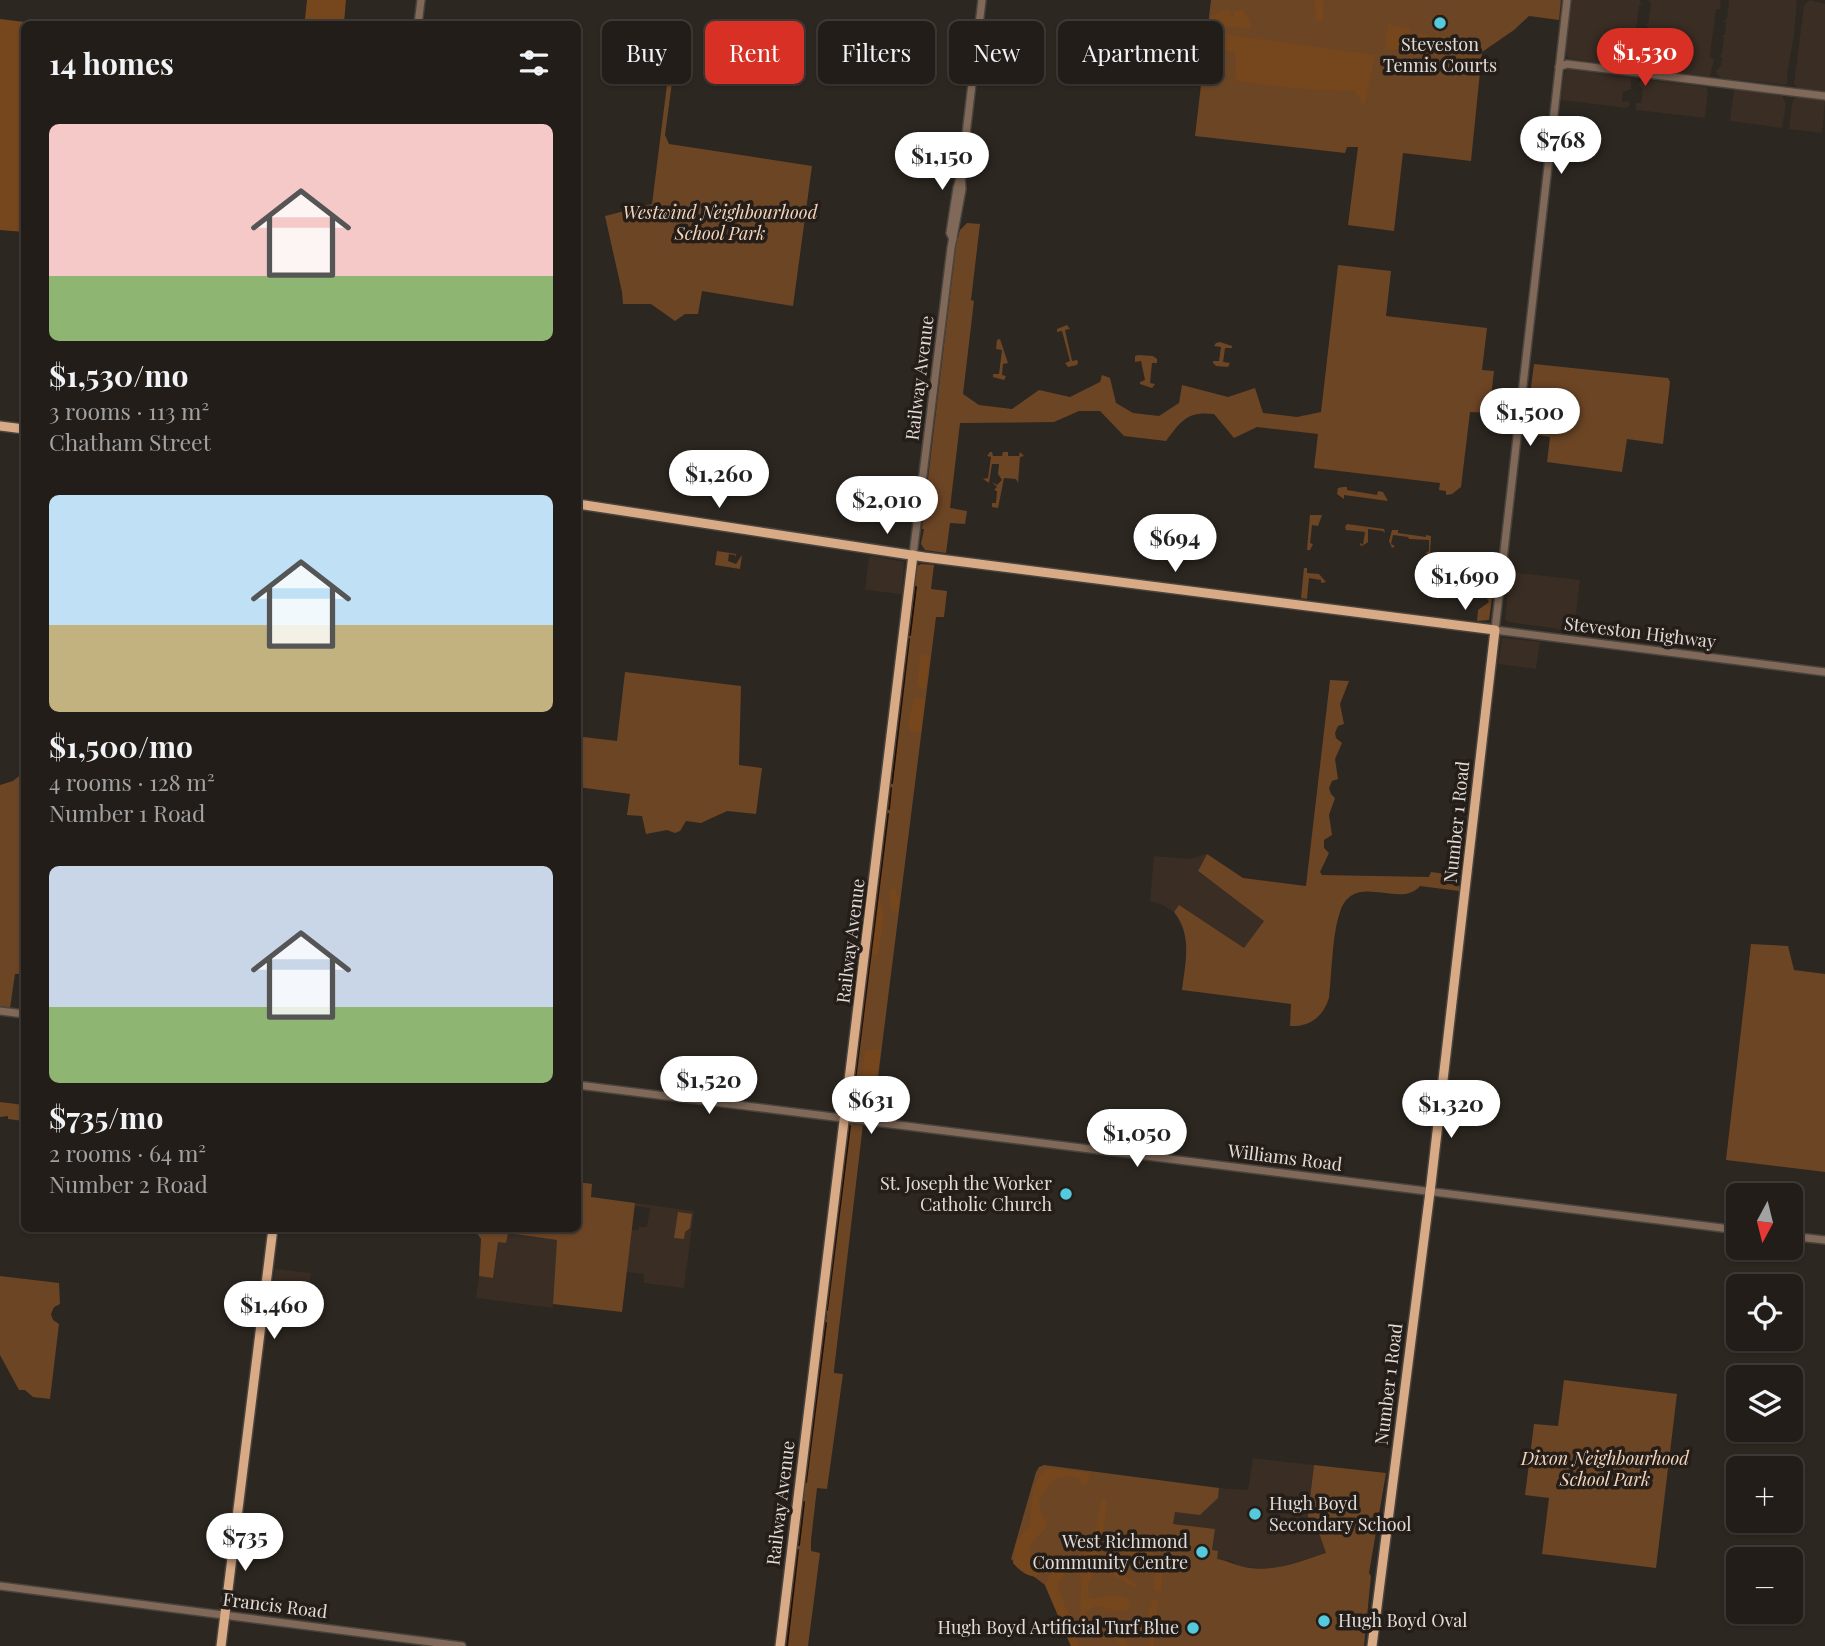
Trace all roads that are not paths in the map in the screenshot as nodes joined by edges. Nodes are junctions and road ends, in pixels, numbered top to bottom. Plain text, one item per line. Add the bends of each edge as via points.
1 (421, 0) edge
2 (982, 0) edge
3 (1567, 0) edge
4 (418, 21) edge
5 (1559, 67) junction
6 (1825, 96) edge
7 (0, 426) edge
8 (21, 429) edge
9 (581, 503) edge
10 (913, 555) junction
11 (1495, 630) junction
12 (1825, 672) edge
13 (0, 1011) edge
14 (21, 1014) edge
15 (581, 1085) edge
16 (845, 1119) junction
17 (1429, 1193) junction
18 (1726, 1229) edge
19 (273, 1232) edge
20 (1803, 1237) edge
21 (1825, 1240) edge
22 (0, 1587) edge
23 (225, 1616) junction
24 (221, 1646) edge
25 (462, 1646) edge
26 (780, 1646) edge
27 (1372, 1646) edge

1 - 4 street
2 - 10 street, Railway Avenue
3 - 5 street, Number 1 Road
5 - 6 street via 1567,64
5 - 11 street, Number 1 Road
7 - 8 main road
9 - 10 main road, Steveston Highway
10 - 11 main road, Steveston Highway
10 - 16 main road, Railway Avenue
11 - 12 street, Steveston Highway
11 - 17 main road, Number 1 Road
13 - 14 street
15 - 16 street, Williams Road
16 - 17 street, Williams Road
16 - 26 main road, Railway Avenue
17 - 18 street, Williams Road
17 - 27 main road, Number 1 Road
19 - 23 main road
20 - 21 street
22 - 23 street, Francis Road
23 - 24 main road
23 - 25 street, Francis Road

